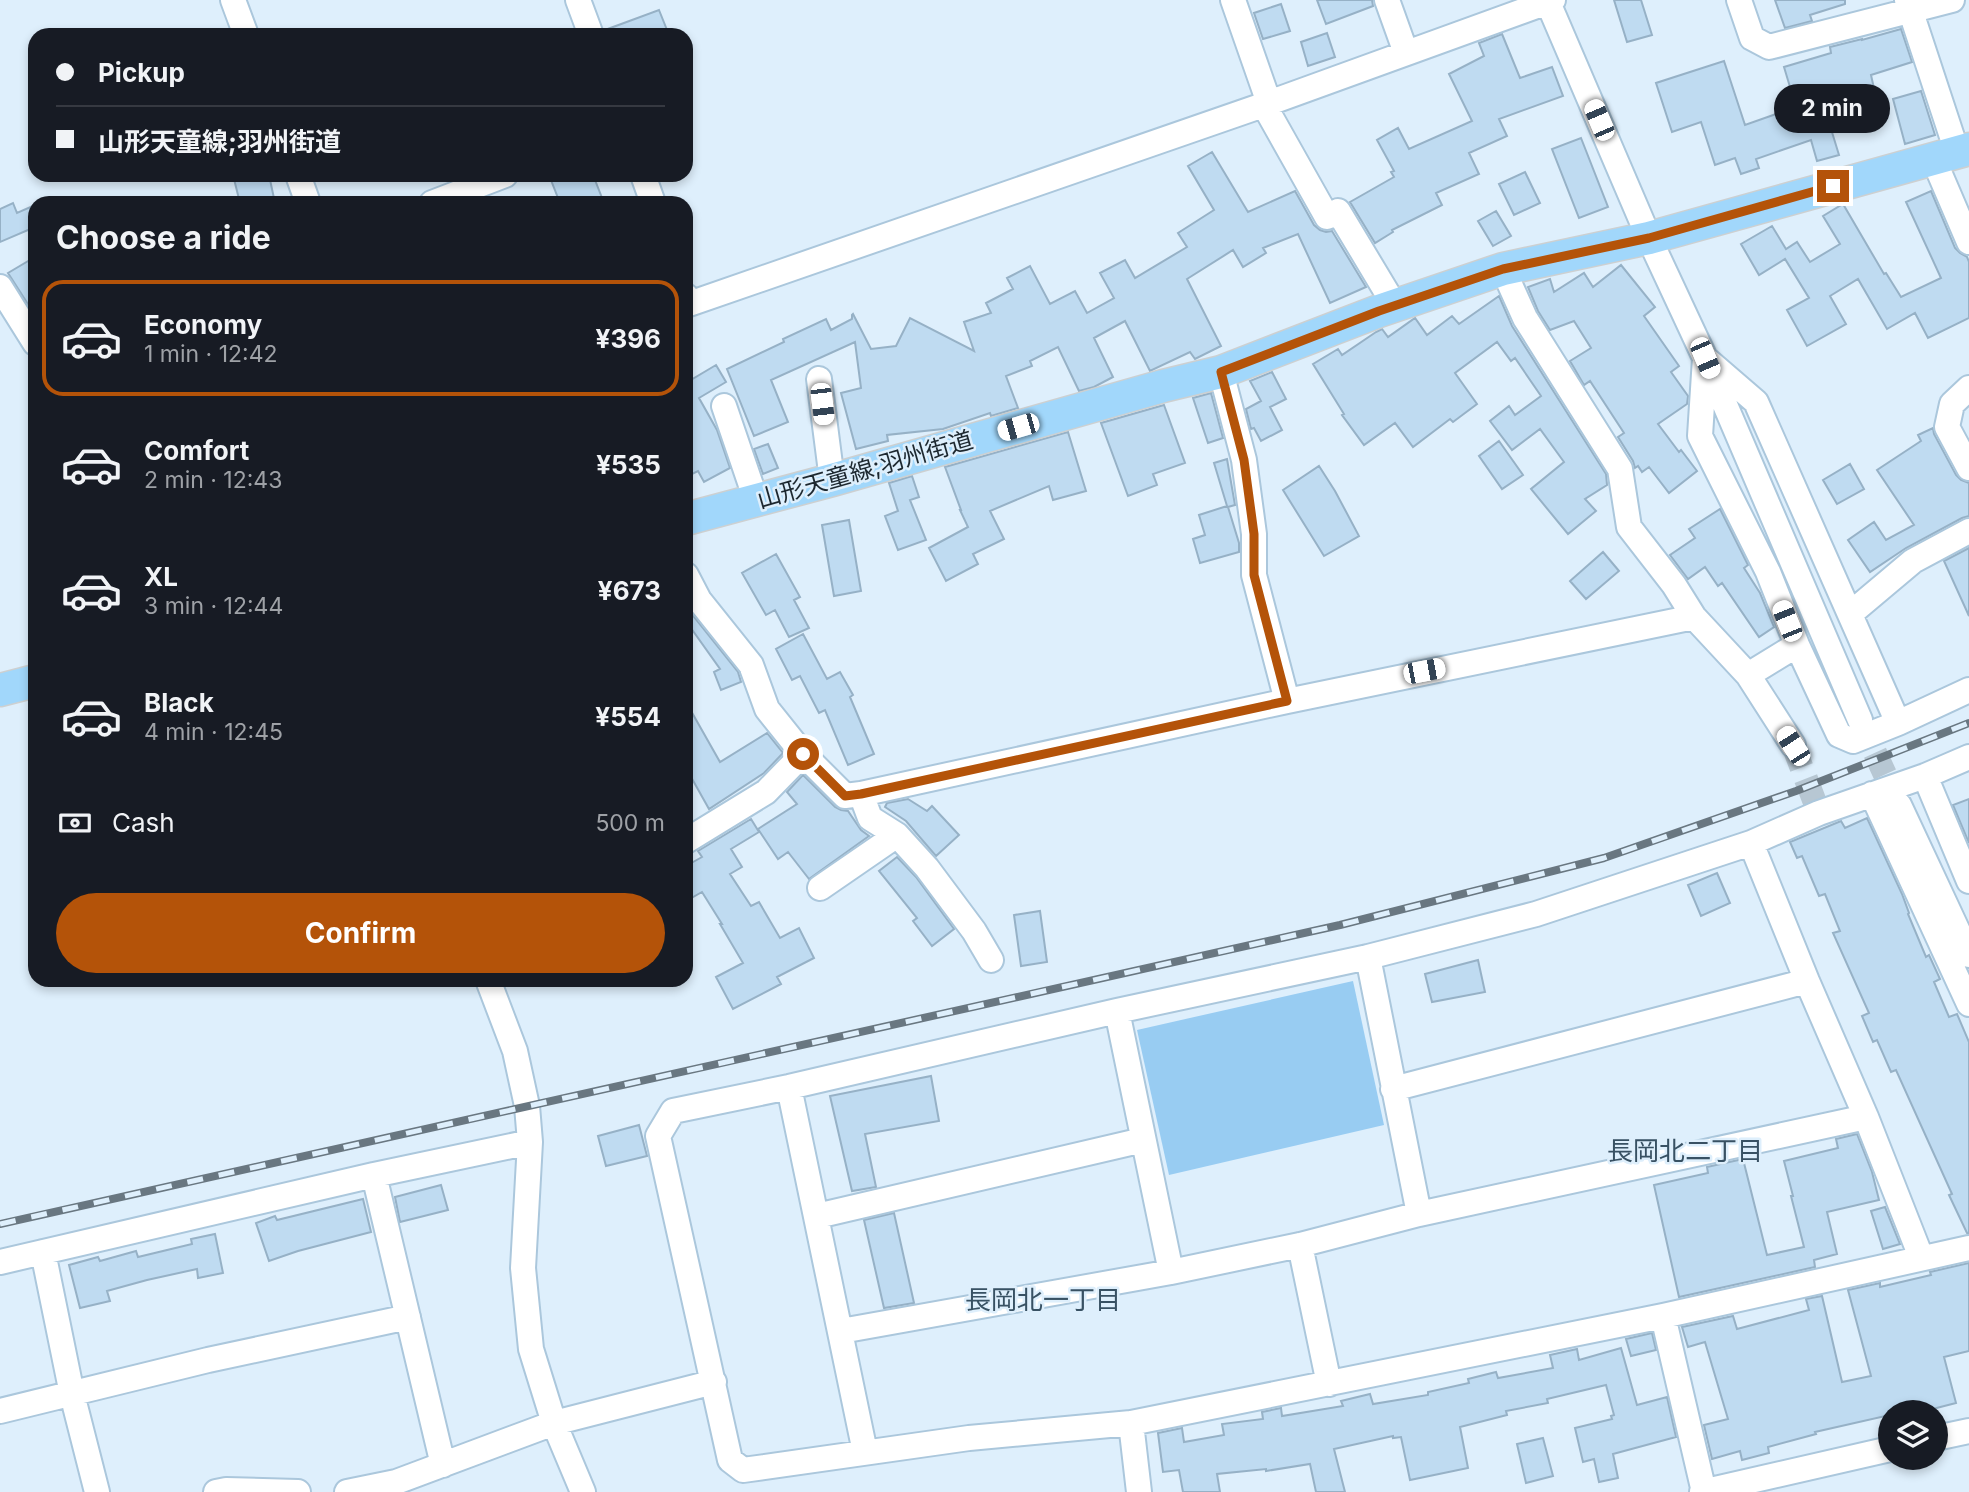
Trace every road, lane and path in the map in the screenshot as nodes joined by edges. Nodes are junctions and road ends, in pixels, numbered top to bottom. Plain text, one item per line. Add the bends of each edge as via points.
1 (233, 0) edge
2 (578, 0) edge
3 (1233, 0) edge
4 (1387, 0) edge
5 (1739, 0) edge
6 (1952, 0) edge
7 (1550, 1) edge
8 (1909, 5) edge
9 (243, 28) edge
10 (588, 28) edge
11 (1406, 53) junction
12 (1267, 104) junction
13 (1953, 153) edge
14 (489, 182) edge
15 (456, 196) edge
16 (1649, 238) junction
17 (1969, 242) edge
18 (1503, 269) junction
19 (0, 287) edge
20 (693, 303) edge
21 (1395, 306) junction
22 (28, 332) edge
23 (1705, 358) junction
24 (1221, 372) junction
25 (819, 379) dead end
26 (1969, 388) edge
27 (723, 406) dead end
28 (1969, 468) edge
29 (832, 480) junction
30 (756, 500) junction
31 (693, 517) edge
32 (1969, 531) edge
33 (693, 588) edge
34 (1850, 614) junction
35 (1695, 617) junction
36 (1797, 645) junction
37 (1748, 675) junction
38 (28, 683) edge
39 (0, 690) edge
40 (1969, 690) edge
41 (1287, 701) junction
42 (1860, 720) tunnel mouth
43 (1898, 723) junction
44 (1793, 746) tunnel mouth
45 (803, 754) junction
46 (1969, 757) edge
47 (1924, 776) junction
48 (861, 794) junction
49 (1872, 794) junction
50 (1899, 805) tunnel mouth
51 (897, 835) junction
52 (693, 837) edge
53 (1751, 843) junction
54 (1969, 881) edge
55 (820, 888) dead end
56 (1969, 955) edge
57 (1368, 957) junction
58 (991, 960) dead end
59 (1807, 981) junction
60 (491, 987) edge
61 (1969, 1004) edge
62 (1117, 1012) junction
63 (789, 1087) junction
64 (1393, 1089) junction
65 (1866, 1117) junction
66 (1143, 1140) junction
67 (530, 1142) junction
68 (374, 1175) junction
69 (1419, 1214) junction
70 (817, 1216) junction
71 (1300, 1245) junction
72 (1969, 1248) edge
73 (43, 1252) junction
74 (1921, 1258) junction
75 (0, 1262) edge
76 (1171, 1272) junction
77 (1663, 1316) junction
78 (408, 1317) junction
79 (841, 1331) junction
80 (714, 1382) junction
81 (1329, 1384) junction
82 (72, 1394) junction
83 (0, 1411) edge
84 (554, 1423) junction
85 (1131, 1423) junction
86 (1969, 1431) edge
87 (1948, 1435) edge
88 (865, 1452) junction
89 (1878, 1452) edge
90 (443, 1465) junction
91 (223, 1491) edge
92 (97, 1492) edge
93 (298, 1492) edge
94 (347, 1492) edge
95 (583, 1492) edge
96 (1139, 1492) edge
97 (1703, 1492) edge

1 - 9 street
2 - 10 street
3 - 12 street
4 - 11 street
5 - 8 street via 1752,38 1769,47
6 - 8 street
7 - 11 street
7 - 16 street
8 - 13 street
11 - 12 street
12 - 20 street
12 - 21 street via 1327,217 1338,211
13 - 16 main road, 山形天童線;羽州街道
13 - 17 street
14 - 15 street
16 - 18 main road, 山形天童線;羽州街道
16 - 23 street
18 - 21 main road, 山形天童線;羽州街道
18 - 35 street via 1525,318 1620,469 1629,527
19 - 22 street
21 - 24 main road, 山形天童線;羽州街道
23 - 34 street via 1756,402
23 - 36 street via 1700,436 1768,572
23 - 42 street
24 - 29 main road, 山形天童線;羽州街道
24 - 41 street via 1244,460 1254,534 1254,575
25 - 29 street
26 - 28 street via 1952,404 1947,427
27 - 30 street
29 - 30 main road, 山形天童線;羽州街道
30 - 31 main road, 山形天童線;羽州街道
32 - 34 street via 1913,561
33 - 45 street via 751,665 767,709
34 - 43 street
35 - 37 street
35 - 41 street
36 - 37 street
36 - 43 street via 1839,735 1853,741
37 - 44 street
38 - 39 main road
40 - 43 street
41 - 48 street
45 - 48 street via 845,796
45 - 52 street via 766,792
46 - 47 street
47 - 49 street
47 - 54 street
48 - 51 street via 870,818
49 - 53 street
49 - 61 street
50 - 56 street
51 - 55 street
51 - 58 street via 927,868
53 - 57 street via 1536,914
53 - 59 street
57 - 62 street
57 - 64 street
59 - 64 street
59 - 65 street
60 - 67 street via 515,1051
62 - 63 street
62 - 66 street
63 - 70 street
63 - 80 street via 673,1111 658,1136
64 - 69 street
65 - 69 street
65 - 74 street
66 - 70 street
66 - 76 street
67 - 68 street
67 - 84 street via 523,1268 531,1349
68 - 73 street
68 - 78 street
69 - 71 street
70 - 79 street
71 - 76 street
71 - 81 street
72 - 74 street
73 - 75 street
73 - 82 street
74 - 77 street
76 - 79 street
77 - 81 street
77 - 97 street
78 - 82 street
78 - 90 street
79 - 88 street
80 - 84 street
80 - 88 street via 730,1460 743,1470
81 - 85 street
82 - 83 street
82 - 92 street
84 - 90 street
84 - 95 street
85 - 88 street
85 - 96 street
86 - 87 street
89 - 97 street
90 - 94 street via 396,1482
91 - 93 street

